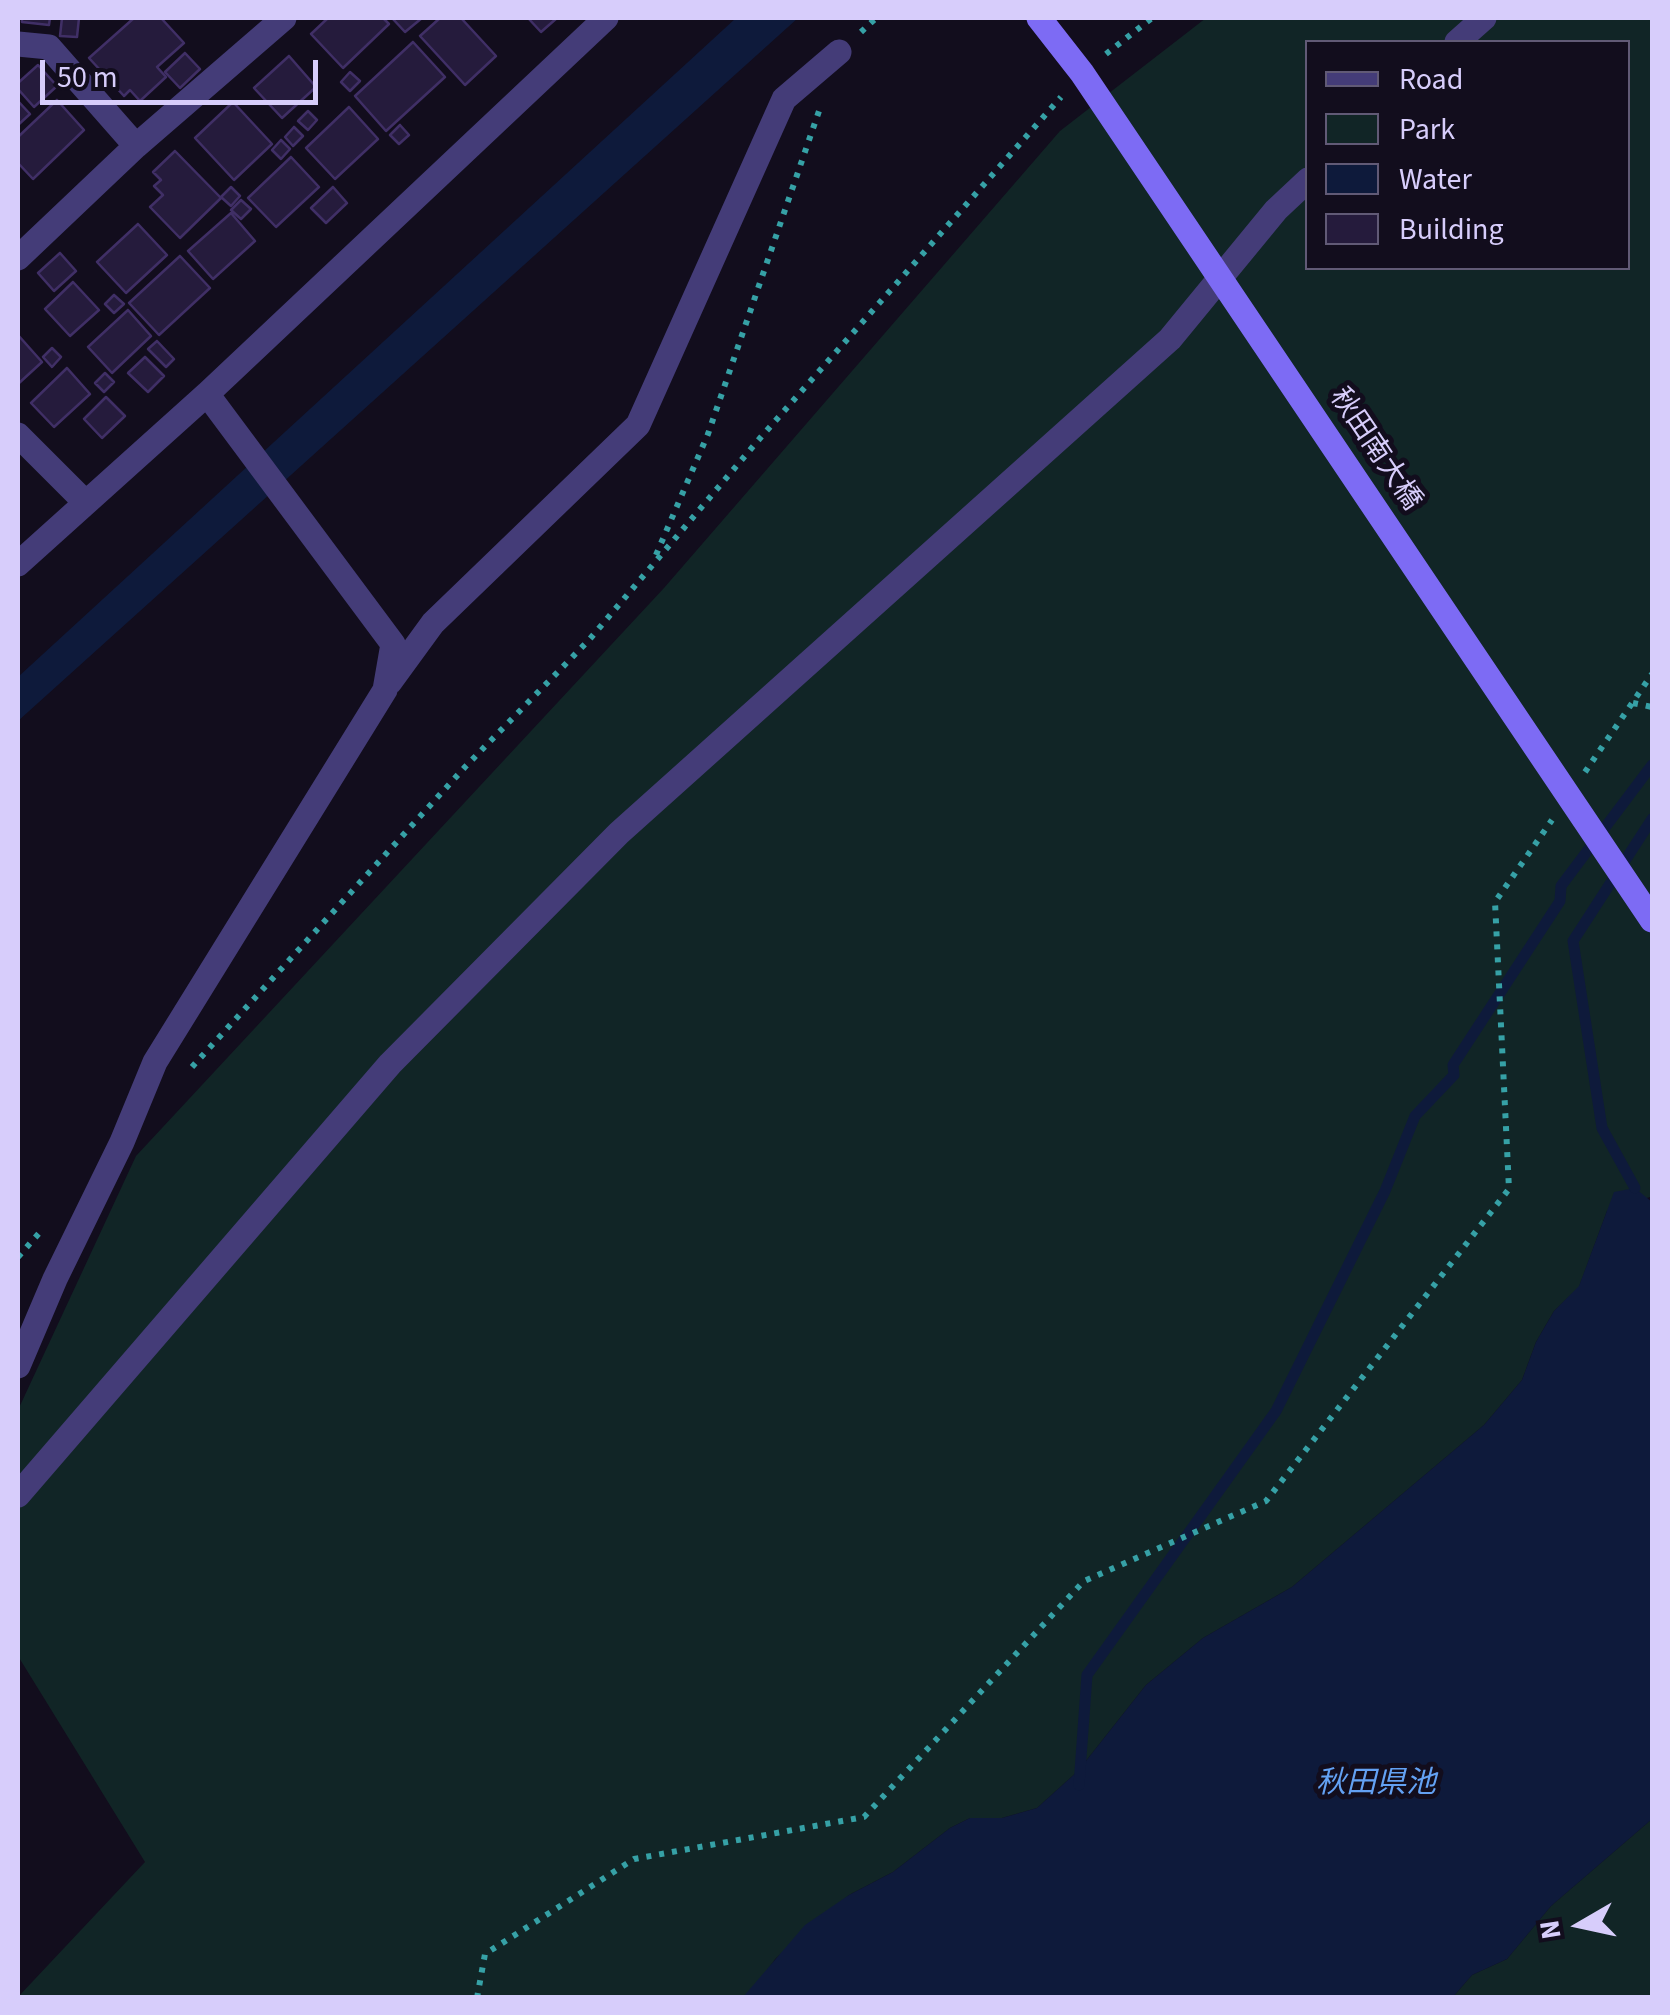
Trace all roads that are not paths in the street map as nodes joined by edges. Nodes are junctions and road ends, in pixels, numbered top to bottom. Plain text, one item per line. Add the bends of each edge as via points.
1 (284, 18) edge
2 (606, 18) edge
3 (1039, 18) edge
4 (1484, 18) edge
5 (1459, 40) edge
6 (18, 44) edge
7 (840, 52) road end
8 (136, 146) junction
9 (1305, 183) edge
10 (18, 258) edge
11 (213, 402) junction
12 (18, 434) edge
13 (85, 502) junction
14 (18, 564) edge
15 (385, 690) junction
16 (1652, 920) edge
17 (18, 1366) edge
18 (18, 1495) edge

1 - 8 street
2 - 11 street
3 - 16 street, 秋田南大橋, bridge
4 - 5 street
6 - 8 street via 49,48
7 - 15 street via 784,99 638,425 433,623
8 - 10 street
9 - 18 street via 1170,339 620,833 390,1064
11 - 13 street
11 - 15 street via 393,644
12 - 13 street
13 - 14 street
15 - 17 street via 155,1062

